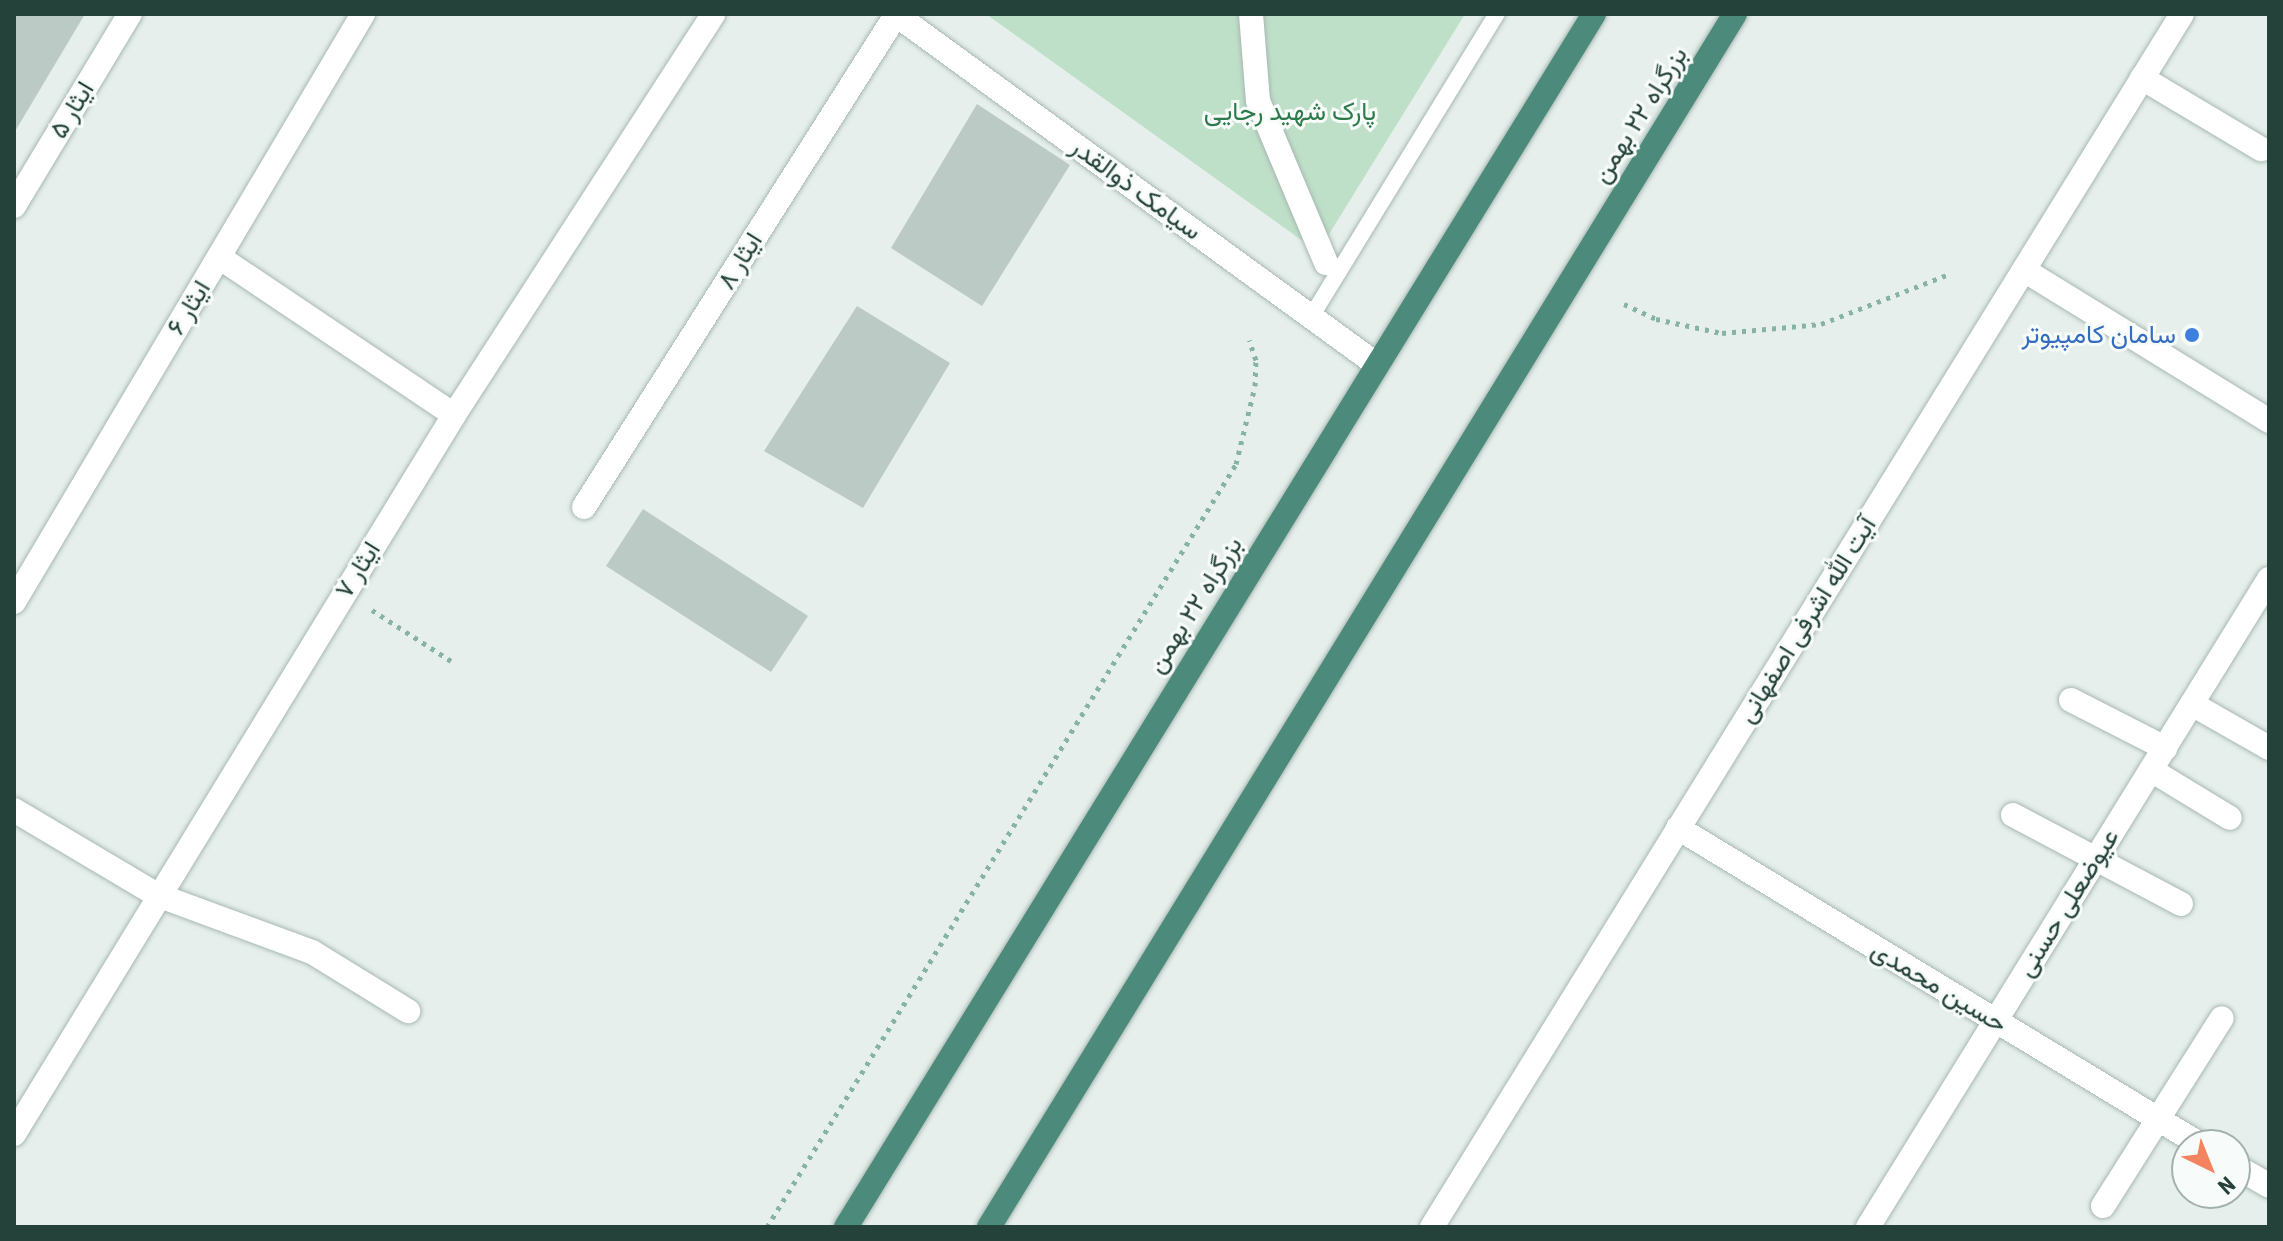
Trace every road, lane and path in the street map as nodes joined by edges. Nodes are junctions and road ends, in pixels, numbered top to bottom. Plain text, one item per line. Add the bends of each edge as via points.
1 (130, 14) edge
2 (363, 14) edge
3 (713, 14) edge
4 (896, 14) edge
5 (1251, 14) edge
6 (1497, 14) edge
7 (1594, 14) edge
8 (1735, 14) edge
9 (2182, 14) edge
10 (2142, 78) junction
11 (2261, 149) dead end
12 (14, 206) edge
13 (219, 257) junction
14 (1326, 263) dead end
15 (2024, 270) junction
16 (1947, 275) dead end
17 (1624, 304) dead end
18 (1311, 317) junction
19 (1249, 340) dead end
20 (1376, 364) junction
21 (454, 415) junction
22 (2269, 421) edge
23 (584, 507) dead end
24 (2269, 579) edge
25 (344, 592) junction
26 (14, 602) edge
27 (2261, 612) edge
28 (451, 661) dead end
29 (2071, 700) dead end
30 (2192, 704) junction
31 (2165, 748) junction
32 (2269, 748) edge
33 (2151, 770) junction
34 (14, 810) edge
35 (2013, 815) dead end
36 (2230, 818) dead end
37 (1678, 828) junction
38 (2096, 858) junction
39 (157, 895) junction
40 (2181, 904) dead end
41 (408, 1011) dead end
42 (2222, 1018) dead end
43 (1996, 1021) junction
44 (2158, 1119) junction
45 (2175, 1129) edge
46 (14, 1134) edge
47 (2251, 1175) edge
48 (2269, 1186) edge
49 (2103, 1206) dead end
50 (767, 1227) edge
51 (846, 1227) edge
52 (989, 1227) edge
53 (1432, 1227) edge
54 (1868, 1227) edge

1 - 12 street, ایثار ۵
2 - 13 street, ایثار ۶
3 - 21 street, ایثار ۷
4 - 18 street, سیامک ذوالقدر
4 - 23 street, ایثار ۸
5 - 14 street via 1258,101
6 - 18 lane
7 - 20 highway, بزرگراه ۲۲ بهمن
8 - 52 highway, بزرگراه ۲۲ بهمن
9 - 10 street, آیت الله اشرفی اصفهانی
10 - 11 street
10 - 15 street, آیت الله اشرفی اصفهانی
13 - 21 street
13 - 26 street, ایثار ۶
15 - 22 street
15 - 37 street, آیت الله اشرفی اصفهانی
16 - 17 path via 1821,324 1736,332 1656,319
18 - 20 street, سیامک ذوالقدر
19 - 50 path via 1256,360 1255,386 1236,464
20 - 51 highway, بزرگراه ۲۲ بهمن
21 - 25 street, ایثار ۷
24 - 27 street, عیوضعلی حسنی
25 - 28 path
25 - 39 street, ایثار ۷
27 - 30 street, عیوضعلی حسنی
29 - 31 street
30 - 31 street, عیوضعلی حسنی
30 - 32 street
31 - 33 street, عیوضعلی حسنی
33 - 36 street
33 - 38 street, عیوضعلی حسنی
34 - 39 street
35 - 38 street
37 - 43 street, حسین محمدی
37 - 53 street, آیت الله اشرفی اصفهانی
38 - 40 street
38 - 43 street, عیوضعلی حسنی
39 - 41 street via 312,952
39 - 46 street, ایثار ۷
42 - 44 street
43 - 44 street, حسین محمدی
43 - 54 street, عیوضعلی حسنی
44 - 45 street, حسین محمدی
44 - 49 street
47 - 48 street

